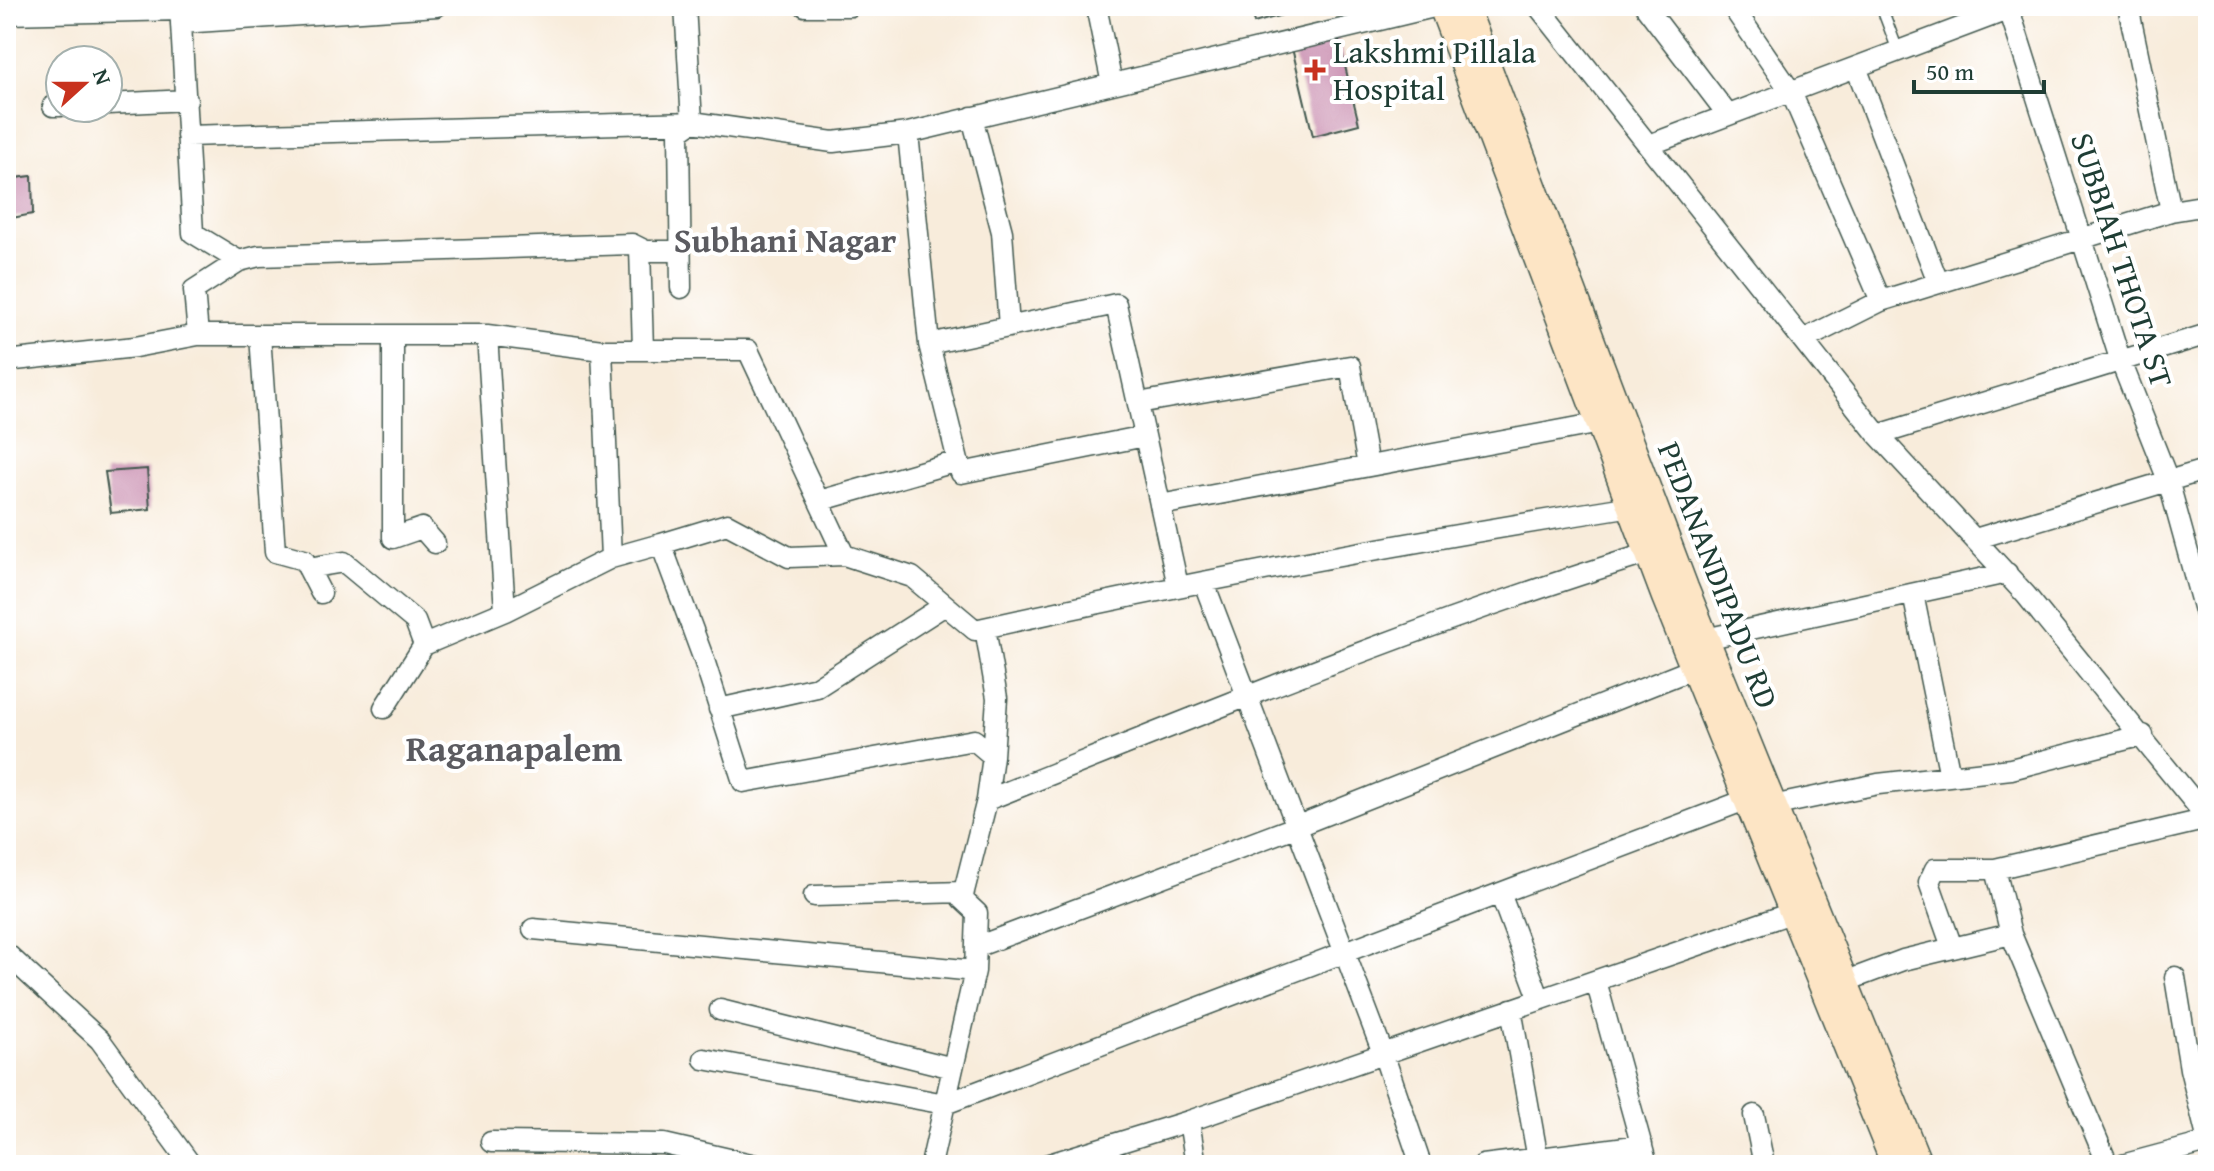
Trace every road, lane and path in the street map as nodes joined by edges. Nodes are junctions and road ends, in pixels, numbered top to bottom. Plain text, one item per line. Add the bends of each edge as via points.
1 (437, 6) edge
2 (685, 6) edge
3 (805, 6) edge
4 (850, 6) edge
5 (1096, 6) edge
6 (1440, 6) edge
7 (1464, 6) edge
8 (1538, 6) edge
9 (1645, 6) edge
10 (1732, 6) edge
11 (1881, 6) edge
12 (2128, 6) edge
13 (2012, 7) edge
14 (181, 13) edge
15 (6, 14) edge
16 (1898, 51) junction
17 (1856, 67) junction
18 (1112, 84) junction
19 (1791, 92) junction
20 (187, 100) junction
21 (124, 103) edge
22 (1728, 115) junction
23 (972, 117) junction
24 (692, 122) junction
25 (908, 133) junction
26 (187, 136) junction
27 (1649, 145) junction
28 (2208, 205) edge
29 (2171, 211) junction
30 (2082, 241) junction
31 (640, 248) junction
32 (680, 251) junction
33 (239, 261) junction
34 (1938, 282) junction
35 (681, 288) dead end
36 (1881, 301) junction
37 (1009, 327) junction
38 (2208, 334) edge
39 (198, 335) junction
40 (260, 335) junction
41 (393, 335) junction
42 (487, 335) junction
43 (1803, 340) junction
44 (929, 344) junction
45 (602, 350) junction
46 (643, 350) junction
47 (2120, 359) junction
48 (6, 361) edge
49 (1138, 403) junction
50 (1600, 423) junction
51 (1878, 435) junction
52 (1145, 436) junction
53 (958, 461) junction
54 (1368, 466) junction
55 (2208, 469) edge
56 (2168, 480) junction
57 (819, 501) junction
58 (1160, 505) junction
59 (1632, 506) junction
60 (1975, 539) junction
61 (435, 543) dead end
62 (661, 544) junction
63 (1649, 553) junction
64 (844, 555) junction
65 (611, 558) junction
66 (308, 568) junction
67 (2007, 573) junction
68 (1204, 583) junction
69 (1178, 586) junction
70 (321, 593) dead end
71 (1913, 594) junction
72 (945, 605) junction
73 (505, 611) junction
74 (2208, 625) edge
75 (985, 628) junction
76 (1705, 639) junction
77 (424, 645) junction
78 (1695, 668) junction
79 (1246, 697) junction
80 (384, 708) dead end
81 (719, 709) junction
82 (2143, 735) junction
83 (993, 756) junction
84 (1950, 776) junction
85 (987, 800) junction
86 (1760, 802) junction
87 (1295, 827) junction
88 (1995, 869) junction
89 (964, 892) junction
90 (1500, 893) junction
91 (814, 896) dead end
92 (1794, 912) junction
93 (533, 929) dead end
94 (2011, 934) junction
95 (976, 947) junction
96 (1952, 947) junction
97 (6, 953) edge
98 (1343, 953) junction
99 (975, 971) junction
100 (2175, 977) dead end
101 (1596, 981) junction
102 (1844, 982) junction
103 (1540, 1000) junction
104 (1511, 1009) junction
105 (720, 1010) dead end
106 (1383, 1053) junction
107 (704, 1059) dead end
108 (953, 1068) junction
109 (945, 1104) junction
110 (1754, 1115) dead end
111 (1189, 1121) junction
112 (491, 1142) dead end
113 (2208, 1142) edge
114 (1645, 1155) edge
115 (1538, 1161) edge
116 (191, 1165) edge
117 (755, 1165) edge
118 (931, 1165) edge
119 (1046, 1165) edge
120 (1196, 1165) edge
121 (1421, 1165) edge
122 (1483, 1165) edge
123 (1764, 1165) edge
124 (1896, 1165) edge
125 (1918, 1165) edge
126 (2108, 1165) edge
127 (2122, 1165) edge

1 - 14 street
2 - 24 street
3 - 4 street
5 - 18 street
6 - 18 street
6 - 50 main road, PEDANANDIPADU RD
7 - 76 main road, PEDANANDIPADU RD
8 - 27 street
9 - 22 street
10 - 19 street
11 - 16 lane
12 - 29 street
13 - 16 street
13 - 30 street, SUBBIAH THOTA ST
14 - 15 street
14 - 20 street
16 - 17 street
17 - 19 street
17 - 34 street
18 - 23 street
19 - 22 street
19 - 36 street
20 - 21 street
20 - 26 street
22 - 27 street
23 - 25 street
23 - 37 street via 1002,232
24 - 25 street via 833,142
24 - 26 street
24 - 32 street via 679,131
25 - 44 street
26 - 33 street via 193,233
27 - 43 street
28 - 29 street
29 - 30 street
30 - 34 street
30 - 47 street, SUBBIAH THOTA ST
31 - 32 street
31 - 33 street via 632,244 259,256
31 - 46 street
32 - 35 street
33 - 39 street via 194,290
34 - 36 street
36 - 43 street
37 - 44 street
37 - 49 street via 1116,304
38 - 47 street
39 - 40 street
39 - 48 street
40 - 41 street
40 - 66 street via 275,552 304,560
41 - 42 street
41 - 61 street via 393,538 422,528
42 - 45 street
42 - 73 street
43 - 51 street
44 - 53 street
45 - 46 street
45 - 65 street
46 - 57 street via 748,350
47 - 51 street
47 - 56 street, SUBBIAH THOTA ST
49 - 52 street
49 - 54 street via 1350,366
50 - 54 street
50 - 59 main road, PEDANANDIPADU RD
51 - 60 street
52 - 53 street via 961,473
52 - 58 street
53 - 57 street
54 - 58 street
55 - 56 street
56 - 60 street
56 - 74 street, SUBBIAH THOTA ST
57 - 64 street
58 - 69 street
59 - 63 main road, PEDANANDIPADU RD
59 - 68 street
60 - 67 street
62 - 64 street via 727,524 789,557
62 - 65 street
62 - 81 street
63 - 78 main road, PEDANANDIPADU RD
63 - 79 street via 1564,579
64 - 72 street via 912,577
65 - 73 street
66 - 70 street
66 - 77 street via 344,562 415,621
67 - 71 street
67 - 82 street
68 - 69 street
68 - 79 street
69 - 75 street
71 - 76 street
71 - 84 street
72 - 75 street via 975,630
72 - 81 street via 817,687
73 - 77 street
75 - 83 street via 997,698
76 - 86 main road, PEDANANDIPADU RD
77 - 80 street
78 - 86 main road, PEDANANDIPADU RD
78 - 87 street
79 - 85 street
79 - 87 street
81 - 83 street via 743,782 974,740
82 - 84 street via 2011,769
82 - 88 street via 2208,819
83 - 85 street
84 - 86 street
85 - 89 street
86 - 90 street
86 - 92 main road, PEDANANDIPADU RD
86 - 102 main road, PEDANANDIPADU RD
87 - 95 street
87 - 98 street
88 - 94 street
88 - 96 street via 1935,869 1929,882
89 - 91 street
89 - 95 street via 962,899 977,913
90 - 98 street
90 - 103 street
92 - 101 street
92 - 124 main road, PEDANANDIPADU RD
93 - 99 street
94 - 96 street
94 - 126 street
95 - 99 street
96 - 102 street
97 - 116 street via 100,1040
98 - 106 street
98 - 109 street
99 - 108 street
100 - 113 street
101 - 103 street
101 - 114 street
102 - 125 main road, PEDANANDIPADU RD
103 - 104 street
104 - 106 street
104 - 115 street
105 - 108 street
106 - 111 street
106 - 121 street
107 - 109 street
108 - 109 street
109 - 118 street
110 - 123 street
111 - 119 street
111 - 120 street
112 - 117 street via 664,1144
113 - 127 street
114 - 115 street
115 - 122 street

